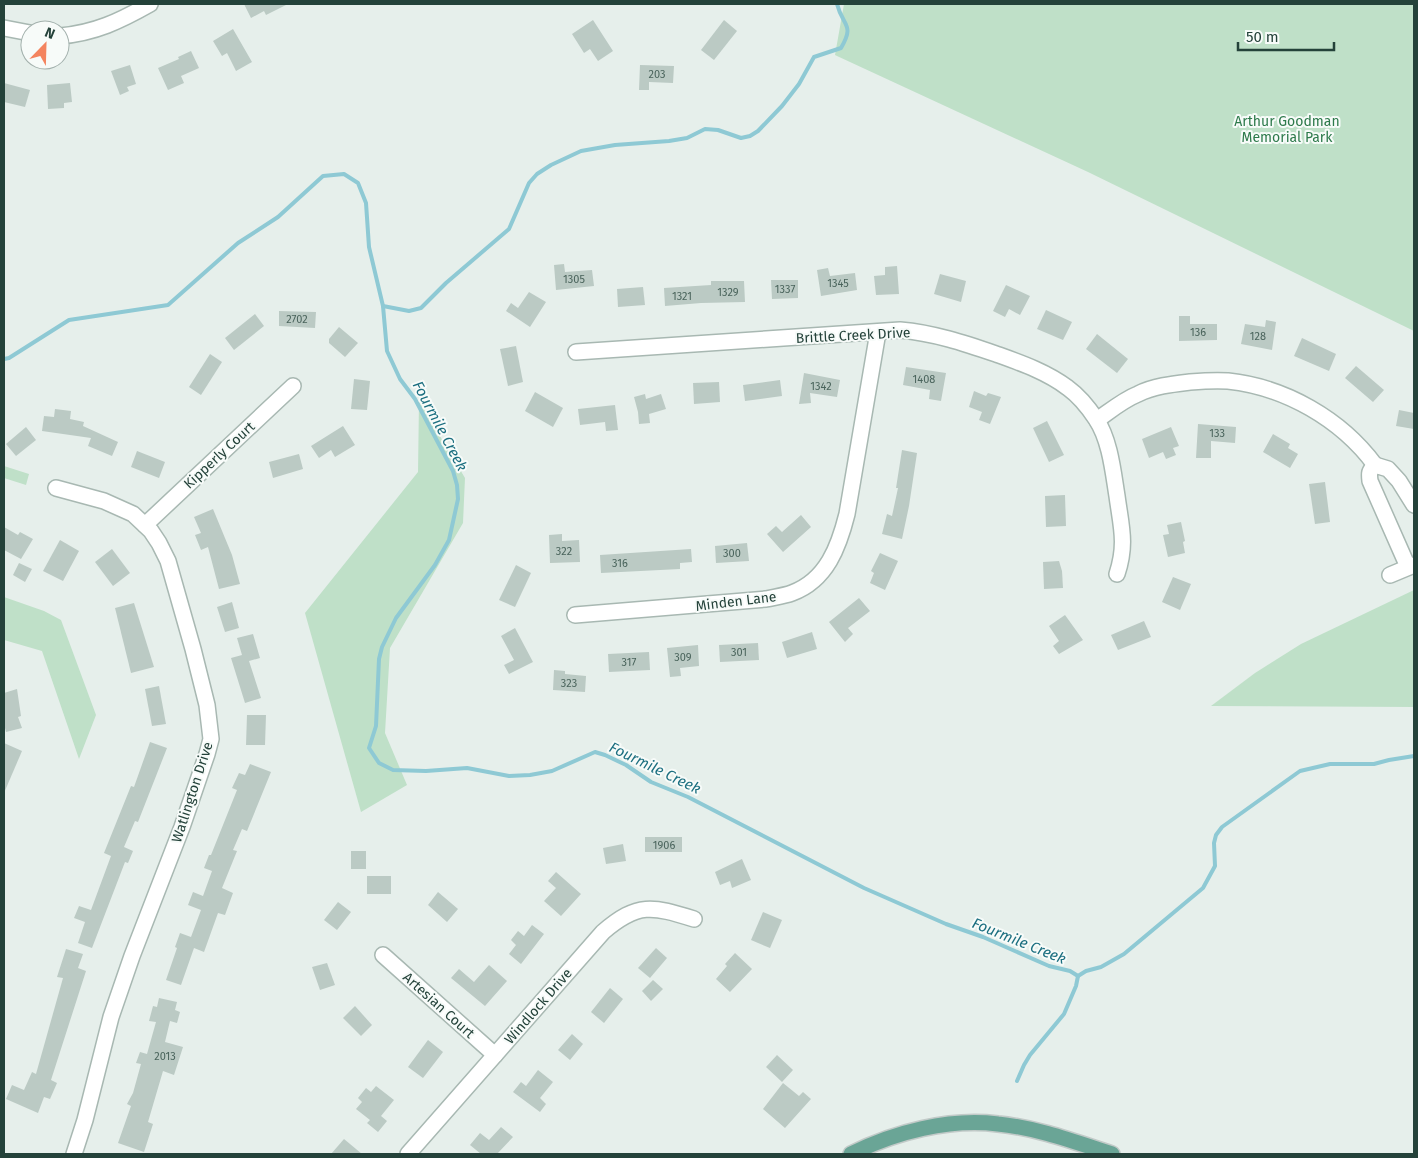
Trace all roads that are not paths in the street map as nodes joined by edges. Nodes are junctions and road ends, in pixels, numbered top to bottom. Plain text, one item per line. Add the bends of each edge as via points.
1 (150, 4) edge
2 (4, 28) edge
3 (20, 31) edge
4 (70, 35) edge
5 (878, 332) junction
6 (576, 352) dead end
7 (293, 386) dead end
8 (1097, 420) junction
9 (1375, 465) junction
10 (56, 488) dead end
11 (1414, 505) edge
12 (146, 525) junction
13 (1411, 566) edge
14 (1118, 574) dead end
15 (1390, 575) dead end
16 (574, 615) dead end
17 (694, 919) dead end
18 (383, 956) dead end
19 (495, 1055) junction
20 (74, 1154) edge
21 (408, 1154) edge
22 (851, 1154) edge
23 (1112, 1154) edge

1 - 4 street via 111,25
2 - 3 street
5 - 6 street, Brittle Creek Drive
5 - 8 street, Brittle Creek Drive via 900,330 938,335 1010,359 1055,379 1082,400
5 - 16 street, Minden Lane via 842,536 828,564 816,577 792,593 766,599
7 - 12 street, Kipperly Court
8 - 9 street via 1123,401 1156,388 1209,381 1247,384 1290,398 1335,424 1363,449
8 - 14 street, Brittle Creek Drive via 1114,471 1124,543
9 - 11 street via 1388,469
9 - 13 street via 1369,473 1370,481
10 - 12 street, Watlington Drive via 120,507
12 - 20 street, Watlington Drive via 168,561 207,705 211,740 111,1017
13 - 15 street
17 - 19 street, Windlock Drive via 667,910 627,913 603,932
18 - 19 street, Artesian Court
19 - 21 street, Windlock Drive
22 - 23 main road via 900,1134 964,1123 997,1123 1029,1129

